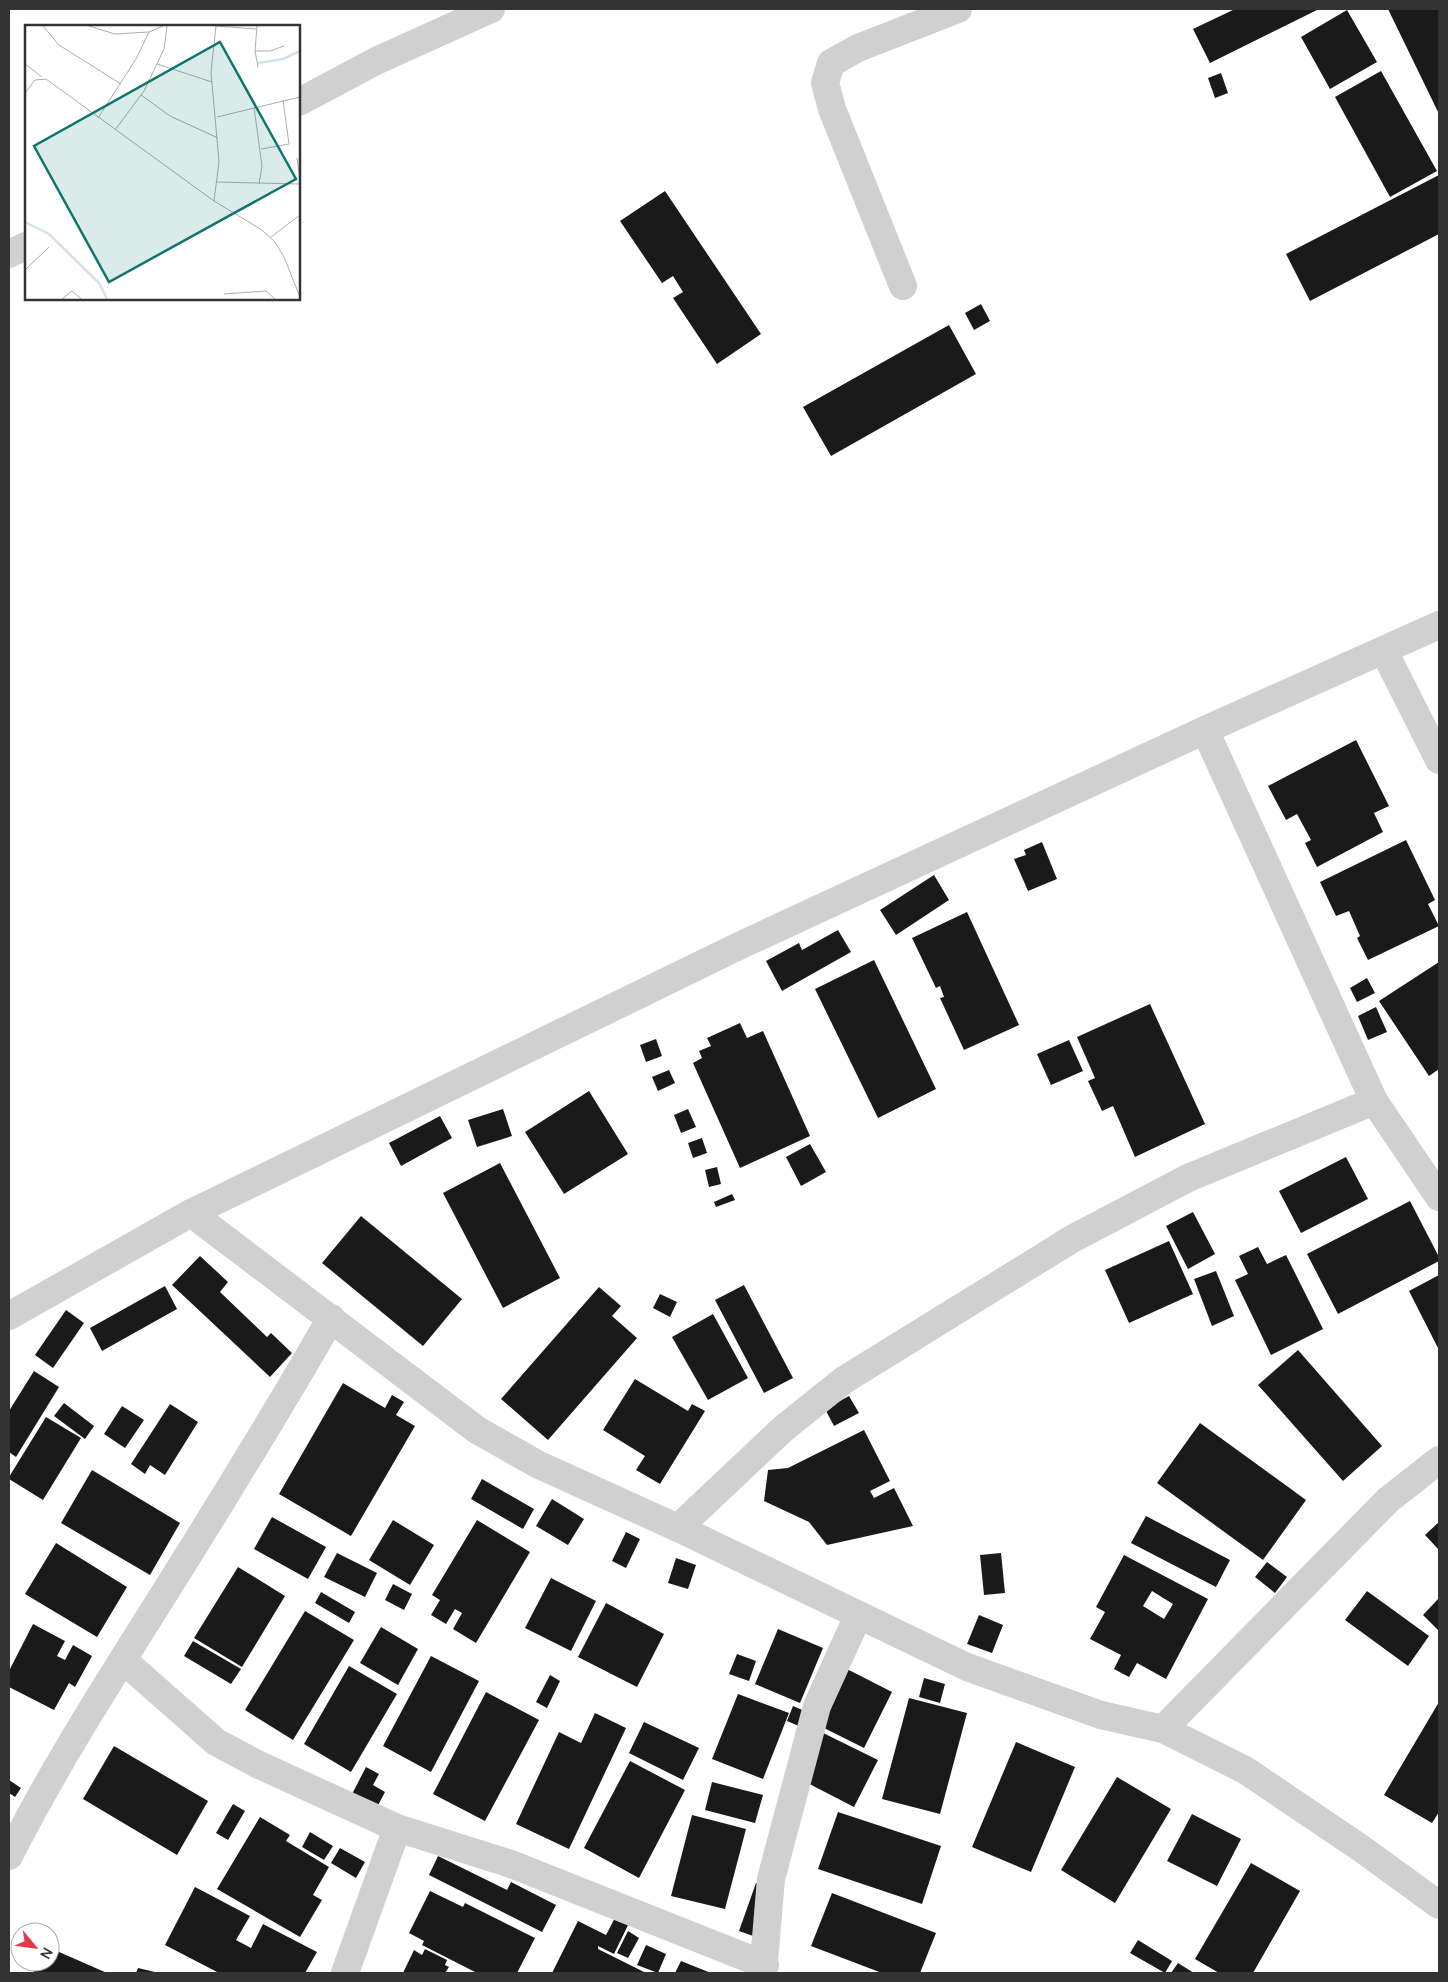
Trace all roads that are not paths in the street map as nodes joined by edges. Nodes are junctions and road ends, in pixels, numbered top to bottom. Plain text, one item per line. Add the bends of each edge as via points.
1 (491, 9) edge
2 (958, 9) edge
3 (300, 101) edge
4 (25, 246) edge
5 (9, 254) edge
6 (903, 286) dead end
7 (1439, 625) edge
8 (1384, 651) junction
9 (1205, 730) junction
10 (1439, 760) edge
11 (1374, 1101) junction
12 (1439, 1198) edge
13 (191, 1213) junction
14 (9, 1316) edge
15 (332, 1318) junction
16 (1439, 1460) edge
17 (678, 1528) junction
18 (858, 1616) junction
19 (123, 1660) junction
20 (1163, 1729) junction
21 (397, 1828) junction
22 (9, 1856) edge
23 (1439, 1904) edge
24 (764, 1969) edge
25 (345, 1973) edge

1 - 3 street via 376,61
2 - 6 street via 858,48 831,64 825,83 832,110
4 - 5 street
7 - 8 street
8 - 9 street
8 - 10 street
9 - 11 street
9 - 13 street via 750,941
11 - 12 street
11 - 17 street via 1188,1178 1064,1245 844,1380 784,1428
13 - 14 street
13 - 15 street
15 - 17 street via 477,1430 537,1464
15 - 19 street via 256,1448
16 - 20 street via 1388,1500
17 - 18 street
18 - 20 street via 967,1667 1101,1715
18 - 24 street via 817,1706 771,1879
19 - 21 street via 216,1742
19 - 22 street via 30,1814
20 - 23 street via 1245,1770
21 - 24 street via 511,1864
21 - 25 street

